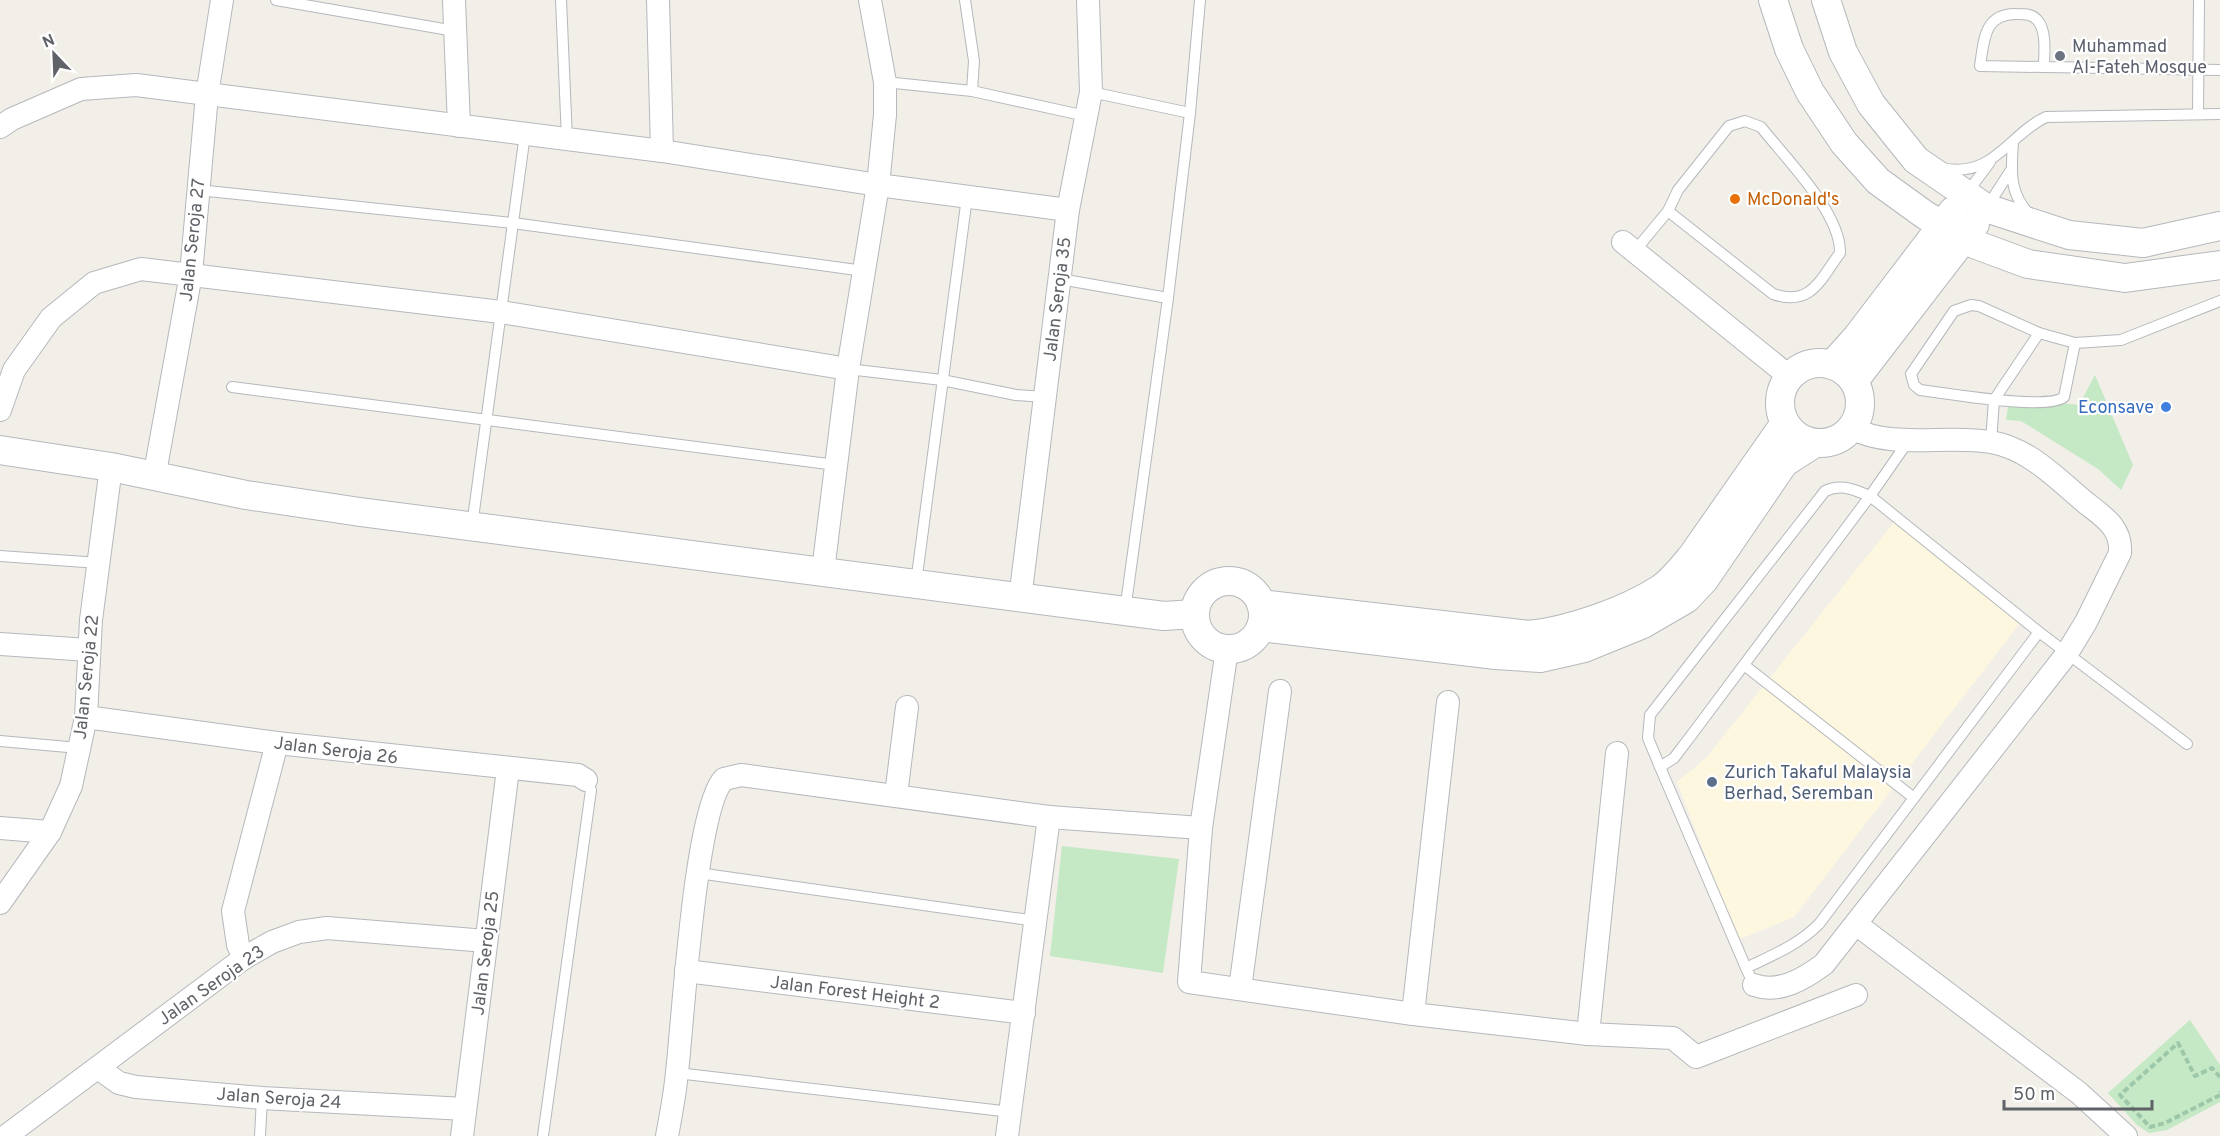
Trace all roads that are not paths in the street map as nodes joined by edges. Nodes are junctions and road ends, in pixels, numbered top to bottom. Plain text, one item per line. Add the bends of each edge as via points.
1 (222, 0) edge
2 (276, 0) edge
3 (454, 0) edge
4 (561, 0) edge
5 (658, 0) edge
6 (870, 0) edge
7 (965, 0) edge
8 (1088, 0) edge
9 (1200, 0) edge
10 (1773, 0) edge
11 (1826, 0) edge
12 (2199, 0) edge
13 (353, 6) edge
14 (455, 31) junction
15 (2044, 67) junction
16 (2198, 70) junction
17 (2220, 70) edge
18 (885, 82) junction
19 (972, 91) junction
20 (1091, 92) junction
21 (207, 95) junction
22 (1190, 113) junction
23 (2198, 114) junction
24 (2220, 114) edge
25 (1086, 116) junction
26 (459, 126) junction
27 (0, 127) edge
28 (525, 134) junction
29 (567, 139) junction
30 (2013, 144) junction
31 (662, 151) junction
32 (1916, 160) junction
33 (1991, 160) junction
34 (2012, 169) junction
35 (878, 185) junction
36 (198, 190) junction
37 (967, 197) junction
38 (1976, 202) junction
39 (1068, 210) junction
40 (1668, 211) junction
41 (513, 223) junction
42 (2041, 226) junction
43 (2220, 226) edge
44 (1953, 232) junction
45 (1628, 247) joint
46 (2220, 265) edge
47 (864, 271) junction
48 (191, 274) junction
49 (1060, 279) junction
50 (1168, 298) junction
51 (2220, 301) edge
52 (501, 312) junction
53 (2039, 333) junction
54 (2076, 343) junction
55 (848, 369) junction
56 (1843, 373) junction
57 (1790, 376) junction
58 (942, 380) junction
59 (232, 387) dead end
60 (1045, 397) junction
61 (1994, 400) junction
62 (0, 410) edge
63 (487, 420) junction
64 (1785, 423) junction
65 (1851, 428) junction
66 (1909, 440) junction
67 (1991, 442) junction
68 (1815, 443) junction
69 (0, 450) edge
70 (836, 465) junction
71 (111, 467) junction
72 (154, 478) junction
73 (1870, 496) junction
74 (472, 527) junction
75 (0, 556) edge
76 (99, 563) junction
77 (823, 571) junction
78 (916, 586) junction
79 (1020, 599) junction
80 (1125, 611) junction
81 (1194, 614) junction
82 (1261, 616) junction
83 (2039, 632) junction
84 (0, 644) edge
85 (1227, 649) junction
86 (89, 650) junction
87 (2066, 655) junction
88 (1744, 665) junction
89 (1280, 692) dead end
90 (1448, 702) dead end
91 (907, 707) dead end
92 (86, 717) junction
93 (0, 741) edge
94 (277, 743) junction
95 (2187, 744) dead end
96 (79, 748) junction
97 (1617, 753) dead end
98 (1660, 767) junction
99 (508, 769) junction
100 (586, 780) joint
101 (896, 795) junction
102 (1914, 798) junction
103 (1049, 817) junction
104 (0, 828) edge
105 (1201, 828) junction
106 (50, 832) junction
107 (698, 873) junction
108 (0, 903) edge
109 (1036, 921) junction
110 (1856, 924) junction
111 (486, 941) junction
112 (244, 957) junction
113 (686, 971) junction
114 (1750, 977) junction
115 (1240, 989) junction
116 (1856, 995) dead end
117 (1024, 1013) junction
118 (1413, 1014) junction
119 (1588, 1034) junction
120 (98, 1068) junction
121 (677, 1073) junction
122 (262, 1098) junction
123 (465, 1109) junction
124 (1011, 1112) junction
125 (6, 1136) edge
126 (260, 1136) edge
127 (462, 1136) edge
128 (543, 1136) edge
129 (667, 1136) edge
130 (1007, 1136) edge
131 (2126, 1136) edge

1 - 21 street, Jalan Seroja 27
2 - 13 lane
3 - 14 street
4 - 29 lane
5 - 31 street
6 - 18 street
7 - 19 lane via 974,60
8 - 20 street, Jalan Seroja 35
9 - 22 lane
10 - 44 street via 1789,49 1810,92 1844,143 1878,181
11 - 32 street via 1843,52 1871,104
12 - 16 lane
13 - 14 lane
14 - 26 street
15 - 15 lane via 1980,66 1985,35 1993,21 2002,14 2029,14 2039,22
15 - 16 lane
16 - 17 lane
16 - 23 lane
18 - 19 lane
18 - 35 street
19 - 25 lane
20 - 22 lane
20 - 25 street, Jalan Seroja 35
21 - 26 street
21 - 27 street via 136,85 81,89
21 - 36 street, Jalan Seroja 27
22 - 50 lane
23 - 24 lane
23 - 30 lane via 2046,117 2028,126
25 - 39 street, Jalan Seroja 35
26 - 28 street
28 - 29 street
28 - 41 lane
29 - 31 street
30 - 33 lane
30 - 34 lane
31 - 35 street
32 - 33 lane via 1955,171
32 - 38 street
33 - 38 lane
34 - 38 lane
34 - 42 lane via 2015,195
35 - 37 street
35 - 47 street
36 - 41 lane
36 - 48 street, Jalan Seroja 27
37 - 39 street
37 - 58 lane
38 - 42 street
38 - 44 street
39 - 49 street, Jalan Seroja 35
40 - 40 lane via 1678,190 1729,126 1753,123 1761,127 1826,210 1838,230 1840,253 1808,295 1781,297
40 - 45 lane
41 - 47 lane
41 - 52 lane
42 - 43 street via 2069,235 2143,243
44 - 46 street via 2028,264 2125,278
44 - 56 street
45 - 57 street
47 - 55 street
48 - 52 street
48 - 62 street via 141,269 93,283 51,318 14,370
48 - 72 street, Jalan Seroja 27
49 - 50 lane
49 - 60 street, Jalan Seroja 35
50 - 80 lane
51 - 54 lane via 2121,340
52 - 55 street
52 - 63 lane
53 - 54 lane
53 - 61 lane
53 - 61 lane via 1979,306 1965,306 1953,311 1911,374 1920,390
54 - 61 lane via 2064,397 2059,401
55 - 58 lane
55 - 70 street
56 - 57 street via 1809,365
56 - 65 street via 1861,405
57 - 64 street via 1780,399
58 - 60 lane
58 - 78 lane
59 - 63 lane
60 - 79 street, Jalan Seroja 35
61 - 67 lane
63 - 70 lane
63 - 74 lane
64 - 68 street via 1803,440
64 - 82 street via 1675,576 1635,602 1576,625 1529,635
65 - 66 street via 1875,438
65 - 68 street via 1835,440
66 - 67 street
66 - 73 lane
67 - 87 street via 2035,460 2111,524 2121,543 2115,566
68 - 82 street via 1784,463 1704,580 1686,599 1643,624 1584,648 1540,658 1496,655
69 - 71 street
70 - 77 street
71 - 72 street
71 - 76 street, Jalan Seroja 22
72 - 74 street
73 - 83 lane
73 - 88 lane
73 - 98 lane via 1845,486 1825,491 1650,715 1648,738
74 - 77 street
75 - 76 lane
76 - 86 street, Jalan Seroja 22
77 - 78 street
78 - 79 street
79 - 80 street
80 - 81 street via 1170,616
81 - 82 street via 1209,587 1229,581 1249,587
81 - 85 street via 1200,634 1216,647
82 - 85 street via 1248,643
83 - 87 lane
83 - 102 lane
84 - 86 street
85 - 105 street
86 - 92 street, Jalan Seroja 22
87 - 95 lane
87 - 110 street
88 - 98 lane via 1674,758
88 - 102 lane
89 - 115 street
90 - 118 street
91 - 101 street
92 - 94 street, Jalan Seroja 26
92 - 96 street, Jalan Seroja 22
93 - 96 lane
94 - 99 street, Jalan Seroja 26
94 - 112 street via 233,911 238,945
96 - 106 street, Jalan Seroja 22 via 70,786
97 - 119 street
98 - 114 lane
99 - 100 street, Jalan Seroja 26 via 578,775
99 - 111 street, Jalan Seroja 25
100 - 128 lane via 591,790
101 - 103 street
101 - 107 street via 741,775 724,778 715,791
102 - 114 lane via 1819,924
103 - 105 street
103 - 109 street
104 - 106 street
105 - 115 street via 1189,982
106 - 108 street, Jalan Seroja 22
107 - 109 lane
107 - 113 street
109 - 117 street
110 - 114 street via 1824,964 1809,975 1765,989
110 - 131 street via 1997,1029
111 - 112 street, Jalan Seroja 23 via 327,928 299,932
111 - 123 street, Jalan Seroja 25
112 - 120 street, Jalan Seroja 23
113 - 117 street, Jalan Forest Height 2
113 - 121 street
115 - 118 street
116 - 119 street via 1696,1057 1673,1038
117 - 124 street
118 - 119 street
120 - 122 street, Jalan Seroja 24 via 119,1083 135,1087
120 - 125 street, Jalan Seroja 23
121 - 124 lane
121 - 129 street
122 - 123 street, Jalan Seroja 24
122 - 126 lane
123 - 127 street, Jalan Seroja 25
124 - 130 street

